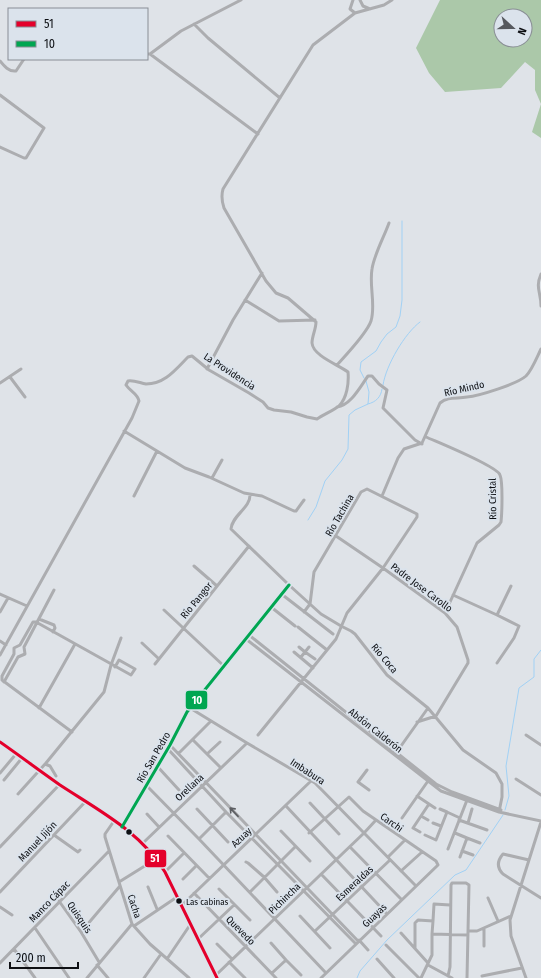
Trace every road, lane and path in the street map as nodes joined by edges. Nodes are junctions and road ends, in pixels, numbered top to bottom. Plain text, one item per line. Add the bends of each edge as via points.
1 (241, 0) edge
2 (353, 0) edge
3 (360, 0) edge
4 (392, 0) edge
5 (371, 9) junction
6 (356, 13) junction
7 (194, 24) junction
8 (148, 54) edge
9 (23, 60) edge
10 (0, 62) edge
11 (0, 95) edge
12 (280, 98) junction
13 (258, 134) junction
14 (0, 147) edge
15 (389, 223) dead end
16 (262, 273) junction
17 (541, 274) edge
18 (259, 279) junction
19 (266, 281) junction
20 (245, 300) junction
21 (541, 306) edge
22 (315, 320) junction
23 (541, 349) edge
24 (337, 365) junction
25 (21, 369) dead end
26 (207, 369) junction
27 (10, 377) junction
28 (0, 383) edge
29 (25, 397) dead end
30 (337, 407) junction
31 (124, 431) junction
32 (426, 437) junction
33 (422, 444) junction
34 (157, 451) junction
35 (222, 460) dead end
36 (212, 478) junction
37 (250, 494) junction
38 (134, 496) dead end
39 (382, 496) junction
40 (304, 500) dead end
41 (336, 536) junction
42 (249, 546) junction
43 (194, 566) dead end
44 (383, 568) junction
45 (289, 585) junction
46 (217, 586) junction
47 (512, 586) dead end
48 (54, 590) dead end
49 (0, 594) edge
50 (453, 595) junction
51 (284, 596) dead end
52 (8, 598) junction
53 (310, 604) junction
54 (27, 606) junction
55 (271, 607) junction
56 (164, 610) dead end
57 (0, 612) edge
58 (304, 612) junction
59 (445, 613) junction
60 (497, 614) junction
61 (38, 620) junction
62 (341, 626) junction
63 (184, 628) junction
64 (53, 632) junction
65 (333, 634) dead end
66 (248, 637) junction
67 (121, 638) dead end
68 (0, 642) edge
69 (75, 644) junction
70 (142, 644) dead end
71 (6, 645) junction
72 (20, 645) junction
73 (24, 647) junction
74 (299, 647) dead end
75 (309, 647) dead end
76 (327, 650) junction
77 (294, 652) dead end
78 (305, 652) junction
79 (14, 654) junction
80 (0, 655) edge
81 (18, 657) junction
82 (301, 657) junction
83 (159, 659) junction
84 (314, 659) dead end
85 (497, 663) dead end
86 (155, 664) dead end
87 (113, 666) junction
88 (225, 666) junction
89 (313, 668) junction
90 (303, 680) junction
91 (4, 682) junction
92 (39, 708) junction
93 (190, 708) junction
94 (428, 708) junction
95 (436, 716) junction
96 (211, 721) junction
97 (417, 722) junction
98 (72, 732) junction
99 (258, 735) dead end
100 (526, 735) dead end
101 (193, 740) junction
102 (220, 742) dead end
103 (247, 743) junction
104 (0, 744) edge
105 (541, 745) edge
106 (169, 747) junction
107 (179, 753) junction
108 (395, 753) junction
109 (16, 754) junction
110 (207, 754) junction
111 (22, 758) junction
112 (45, 764) junction
113 (157, 766) junction
114 (221, 768) junction
115 (367, 770) dead end
116 (40, 771) junction
117 (0, 773) edge
118 (56, 776) dead end
119 (516, 779) dead end
120 (4, 780) dead end
121 (312, 780) junction
122 (428, 781) junction
123 (206, 782) junction
124 (60, 784) junction
125 (146, 785) junction
126 (203, 786) junction
127 (179, 790) dead end
128 (369, 790) dead end
129 (18, 794) dead end
130 (417, 796) junction
131 (541, 796) edge
132 (467, 799) junction
133 (86, 801) junction
134 (310, 803) dead end
135 (429, 804) junction
136 (339, 805) junction
137 (286, 806) junction
138 (435, 808) dead end
139 (197, 809) dead end
140 (440, 809) dead end
141 (472, 809) dead end
142 (500, 811) junction
143 (226, 812) junction
144 (447, 812) junction
145 (174, 813) junction
146 (147, 814) dead end
147 (421, 816) junction
148 (325, 818) junction
149 (402, 818) dead end
150 (460, 819) junction
151 (376, 820) junction
152 (428, 820) dead end
153 (114, 821) junction
154 (541, 822) edge
155 (433, 823) dead end
156 (468, 823) junction
157 (213, 825) junction
158 (441, 826) junction
159 (122, 827) junction
160 (159, 827) junction
161 (487, 830) dead end
162 (281, 831) dead end
163 (420, 832) dead end
164 (310, 833) junction
165 (364, 833) junction
166 (455, 833) junction
167 (255, 834) junction
168 (339, 834) dead end
169 (54, 835) junction
170 (425, 835) dead end
171 (168, 836) dead end
172 (252, 837) junction
173 (467, 838) junction
174 (199, 839) junction
175 (405, 840) junction
176 (228, 842) dead end
177 (143, 843) junction
178 (480, 843) dead end
179 (0, 847) edge
180 (295, 847) junction
181 (350, 847) junction
182 (448, 849) dead end
183 (80, 850) dead end
184 (109, 851) junction
185 (462, 851) junction
186 (422, 852) junction
187 (184, 853) junction
188 (473, 855) dead end
189 (460, 856) dead end
190 (156, 859) junction
191 (389, 859) junction
192 (336, 860) junction
193 (528, 860) junction
194 (281, 861) junction
195 (310, 861) dead end
196 (246, 862) dead end
197 (278, 864) junction
198 (438, 864) joint
199 (224, 865) junction
200 (196, 866) junction
201 (165, 872) junction
202 (401, 872) junction
203 (376, 873) junction
204 (321, 874) junction
205 (264, 877) junction
206 (209, 878) junction
207 (183, 879) dead end
208 (120, 884) junction
209 (520, 885) junction
210 (416, 886) junction
211 (148, 887) dead end
212 (307, 887) junction
213 (361, 887) junction
214 (219, 889) dead end
215 (304, 890) junction
216 (0, 892) edge
217 (194, 892) junction
218 (250, 892) junction
219 (277, 892) dead end
220 (177, 897) junction
221 (488, 898) dead end
222 (541, 898) edge
223 (347, 900) junction
224 (401, 900) junction
225 (59, 902) junction
226 (234, 905) junction
227 (450, 905) junction
228 (0, 906) edge
229 (181, 906) junction
230 (158, 910) junction
231 (333, 914) junction
232 (387, 914) junction
233 (12, 915) dead end
234 (300, 916) dead end
235 (511, 916) junction
236 (330, 917) junction
237 (274, 918) junction
238 (219, 919) junction
239 (250, 920) dead end
240 (433, 921) junction
241 (498, 921) junction
242 (133, 925) junction
243 (190, 925) junction
244 (34, 928) junction
245 (373, 928) junction
246 (484, 928) junction
247 (315, 931) junction
248 (81, 932) junction
249 (401, 933) dead end
250 (468, 933) junction
251 (432, 934) junction
252 (450, 934) junction
253 (381, 936) dead end
254 (197, 940) junction
255 (358, 942) junction
256 (271, 943) dead end
257 (217, 944) dead end
258 (386, 945) dead end
259 (246, 946) junction
260 (484, 946) dead end
261 (14, 948) junction
262 (330, 948) dead end
263 (415, 948) junction
264 (368, 950) dead end
265 (161, 954) junction
266 (167, 959) junction
267 (377, 959) dead end
268 (286, 960) junction
269 (230, 961) junction
270 (0, 963) edge
271 (98, 964) junction
272 (428, 964) junction
273 (522, 968) junction
274 (272, 973) junction
275 (326, 973) junction
276 (301, 974) dead end
277 (448, 976) junction
278 (482, 976) dead end
279 (216, 977) edge
280 (35, 978) edge
281 (69, 978) edge
282 (87, 978) edge
283 (108, 978) edge
284 (144, 978) edge
285 (189, 978) edge
286 (245, 978) edge
287 (276, 978) edge
288 (321, 978) edge
289 (394, 978) edge
290 (420, 978) edge
291 (452, 978) edge
292 (467, 978) edge
293 (526, 978) edge

1 - 7 street
2 - 6 street via 350,9
3 - 5 street via 363,6
4 - 5 street
5 - 6 street
6 - 12 street via 313,44
7 - 8 street
7 - 12 street
8 - 13 street
9 - 10 street via 16,71 10,70
11 - 14 street via 44,128 26,158
12 - 13 street
13 - 16 street via 223,189 222,198 224,208
15 - 24 street via 372,269 371,322
16 - 18 street
16 - 19 street
17 - 21 street via 537,287
18 - 19 street
18 - 20 street
19 - 22 street via 276,293 288,298
20 - 22 street via 279,321
20 - 26 street
22 - 24 street via 312,344 314,349
23 - 32 street, Río Mindo via 528,374 520,380 468,397 442,401
24 - 30 street via 348,374 346,392
25 - 27 street
26 - 30 street, La Providencia via 274,410 317,419
26 - 31 street, La Providencia via 190,356 164,380 157,383 142,384 128,381 126,385 140,401
27 - 28 street
27 - 29 street
30 - 33 street, La Providencia via 343,405 368,376 371,376 386,389 383,408
31 - 34 street
31 - 54 street, La Providencia
32 - 33 street, Río Mindo
32 - 50 street, Río Cristal via 498,471 500,476 501,522 477,543
33 - 39 street via 404,449
34 - 36 street via 179,465
34 - 38 street
35 - 36 street
36 - 37 street via 244,494
37 - 40 street via 262,496 294,512
37 - 42 street, Río Coca via 250,501 231,528
39 - 41 street, Río Tachina via 367,489 361,492
39 - 44 street, Río Tachina via 417,514
41 - 44 street, Padre Jose Carollo
41 - 53 street, Río Tachina via 314,572
42 - 45 street, Río Coca
42 - 46 street, Río Pangor
43 - 46 street
44 - 59 street, Padre Jose Carollo
44 - 62 street via 347,613
45 - 53 street, Río Coca
45 - 55 street, Río San Pedro
46 - 63 street, Río Pangor
47 - 60 street
48 - 61 street
49 - 52 street
50 - 59 street, Río Cristal
50 - 60 street
51 - 58 street
52 - 54 street
52 - 57 street
53 - 58 street
53 - 62 street, Río Coca
54 - 71 street, La Providencia
55 - 66 street, Río San Pedro
55 - 76 street
56 - 63 street
58 - 65 street
59 - 95 street, Padre Jose Carollo via 457,627 468,662
60 - 85 street via 519,626
61 - 64 street
61 - 64 street via 54,625
61 - 72 street via 33,622
61 - 73 street
62 - 76 street via 339,634
62 - 94 street, Río Coca via 355,634 387,675
63 - 83 street, Río Pangor
63 - 88 street
64 - 69 street
66 - 88 street, Río San Pedro
66 - 90 street, Abdón Calderón
67 - 87 street
68 - 71 street
69 - 87 street
69 - 92 street
70 - 83 street
71 - 80 street, La Providencia
72 - 73 street
72 - 79 street via 14,648
73 - 81 street via 25,654
74 - 78 street
75 - 78 street
76 - 89 street
77 - 82 street
78 - 82 street
78 - 84 street
79 - 81 street
79 - 91 street via 2,676
81 - 91 street
82 - 89 street
83 - 86 street, Río Pangor
87 - 87 street via 120,660 135,669 131,676
87 - 98 street via 104,692
88 - 93 street, Río San Pedro
89 - 90 street
90 - 99 street
90 - 108 street, Abdón Calderón
91 - 92 street
92 - 98 street
93 - 96 street, Imbabura
93 - 106 street, Río San Pedro
94 - 95 street, Río Coca
94 - 97 street
95 - 97 street
95 - 142 street, Río Coca via 463,750 496,773 502,784
96 - 101 street
96 - 103 street, Imbabura
97 - 108 street
98 - 112 street
100 - 105 street
101 - 107 street
101 - 110 street
102 - 110 street
103 - 114 street, Orellana
103 - 121 street, Imbabura
104 - 109 street
106 - 107 street
106 - 113 street, Río San Pedro
106 - 126 street
107 - 123 street
108 - 122 street, Abdón Calderón
108 - 132 street, Abdón Calderón via 436,784
109 - 111 street
109 - 117 street
110 - 114 street
111 - 116 street
111 - 120 street
112 - 116 street
112 - 118 street via 50,766
113 - 125 street, Río San Pedro
113 - 127 street
114 - 123 street, Orellana
115 - 128 street via 358,782
116 - 124 street
116 - 129 street
119 - 131 street
121 - 136 street, Imbabura
121 - 137 street, Azuay
122 - 130 street
122 - 132 street, Abdón Calderón via 441,791
123 - 126 street, Orellana
167 -> 123 street
124 - 133 street
124 - 179 street
125 - 145 street
125 - 159 street, Río San Pedro
126 - 143 street
126 - 145 street, Orellana
130 - 135 street
130 - 149 street
132 - 142 street, Abdón Calderón
132 - 150 street
133 - 153 street
133 - 169 street, Manuel Jijón
134 - 148 street
135 - 138 street
135 - 147 street
136 - 148 street
136 - 151 street, Carchi via 349,797
136 - 165 street, Imbabura
137 - 164 street
137 - 167 street, Azuay
139 - 157 street
140 - 144 street
141 - 156 street
142 - 154 street, Abdón Calderón
143 - 157 street
143 - 172 street
144 - 150 street
144 - 158 street
145 - 160 street, Orellana
145 - 174 street
146 - 160 street
147 - 152 street
147 - 163 street via 413,828
148 - 164 street
148 - 168 street
150 - 156 street
150 - 166 street
151 - 165 street, Pichincha
151 - 175 street, Carchi
153 - 159 street
153 - 184 street, Cacha via 104,837
154 - 193 street
155 - 158 street
156 - 161 street
157 - 174 street
157 - 176 street
158 - 170 street via 436,840
159 - 177 street
160 - 177 street, Orellana
162 - 180 street
164 - 192 street
165 - 181 street, Pichincha
165 - 191 street, Imbabura
166 - 173 street
166 - 182 street
167 - 172 street, Azuay
167 - 194 street
169 - 183 street via 78,852
169 - 216 street, Manuel Jijón
171 - 187 street
172 - 197 street
172 - 199 street, Azuay
173 - 178 street
173 - 185 street
174 - 199 street
175 - 186 street, Carchi
175 - 191 street, Esmeraldas
177 - 190 street
180 - 194 street
180 - 195 street
181 - 192 street, Pichincha
181 - 203 street
184 - 208 street, Cacha
184 - 225 street, Manco Cápac
185 - 188 street
185 - 189 street
186 - 198 street, Carchi
186 - 202 street
187 - 200 street
187 - 201 street
190 - 201 street
190 - 208 street
191 - 202 street, Imbabura
191 - 203 street, Esmeraldas
192 - 204 street, Pichincha
192 - 213 street
193 - 209 street
193 - 209 street via 507,854 499,860 499,870
194 - 197 street
194 - 212 street
196 - 205 street
197 - 205 street
197 - 215 street
198 - 210 street, Guayas
199 - 206 street, Azuay
199 - 218 street
200 - 206 street
200 - 207 street
201 - 220 street
202 - 210 street, Imbabura
203 - 213 street, Esmeraldas
203 - 224 street
204 - 212 street, Pichincha
204 - 223 street
205 - 218 street
205 - 219 street
206 - 217 street, Azuay
208 - 242 street, Cacha
208 - 248 street
209 - 222 street
209 - 235 street
210 - 224 street, Guayas
211 - 230 street
212 - 215 street, Pichincha
212 - 231 street
213 - 223 street, Esmeraldas
213 - 232 street
214 - 226 street
215 - 236 street
215 - 237 street, Pichincha
217 - 229 street, Azuay
217 - 238 street, Quevedo
218 - 237 street
220 - 229 street
220 - 230 street
221 - 241 street
223 - 231 street, Esmeraldas
223 - 245 street
224 - 232 street, Guayas
225 - 244 street, Manco Cápac
225 - 248 street, Quisquis
226 - 238 street
226 - 239 street
227 - 240 street via 434,904
227 - 250 street via 452,883 468,884
227 - 252 street
228 - 233 street
229 - 243 street
230 - 242 street
231 - 236 street, Esmeraldas
231 - 255 street
232 - 245 street, Guayas
234 - 247 street
235 - 241 street
235 - 273 street via 511,936
236 - 247 street, Esmeraldas
236 - 255 street
237 - 259 street, Pichincha
237 - 275 street
238 - 254 street
238 - 259 street, Quevedo
240 - 251 street
240 - 263 street via 416,922
241 - 246 street
242 - 265 street, Cacha
242 - 271 street
243 - 254 street
243 - 266 street
244 - 261 street, Manco Cápac
244 - 281 street
245 - 253 street
245 - 255 street, Guayas
246 - 250 street
246 - 260 street
247 - 262 street
248 - 271 street, Quisquis
249 - 263 street
250 - 252 street
250 - 292 street
251 - 252 street
251 - 272 street via 432,955
252 - 277 street
254 - 279 street
255 - 264 street
255 - 275 street, Guayas
256 - 268 street
257 - 269 street
258 - 290 street
259 - 269 street, Pichincha
259 - 274 street, Quevedo
261 - 270 street, Manco Cápac
261 - 280 street
263 - 272 street
265 - 266 street, Cacha
265 - 284 street
266 - 285 street, Cacha
267 - 289 street
268 - 274 street
268 - 276 street
269 - 279 street, Pichincha
269 - 286 street
271 - 282 street
271 - 283 street, Quisquis
272 - 277 street
272 - 290 street
273 - 278 street
273 - 293 street
274 - 287 street, Quevedo
275 - 288 street, Guayas
277 - 291 street

